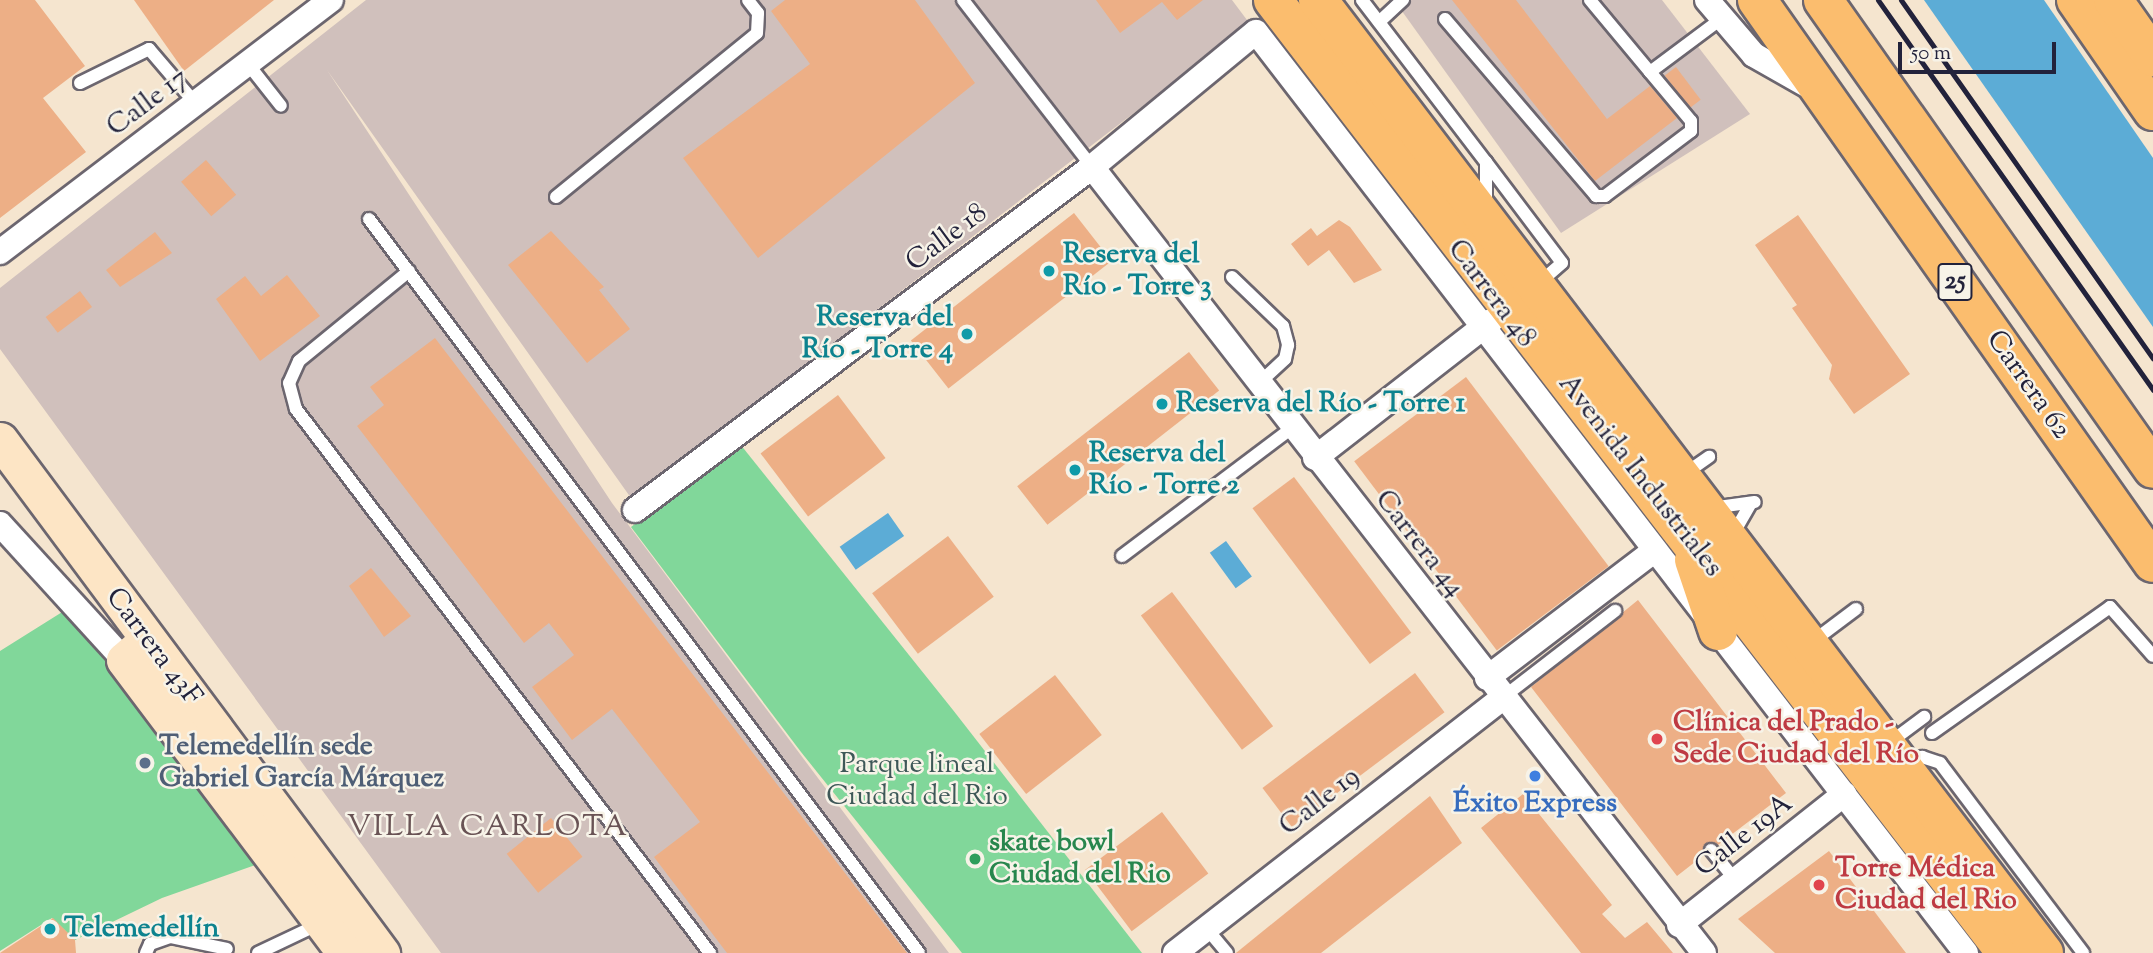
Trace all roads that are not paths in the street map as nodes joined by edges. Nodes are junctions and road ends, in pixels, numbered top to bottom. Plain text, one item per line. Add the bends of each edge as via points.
1 (331, 0) edge
2 (748, 0) edge
3 (963, 0) edge
4 (1318, 0) edge
5 (1362, 0) edge
6 (1402, 0) edge
7 (1590, 0) edge
8 (1757, 0) edge
9 (1824, 0) edge
10 (2076, 0) edge
11 (2113, 0) edge
12 (1714, 10) edge
13 (1265, 16) edge
14 (1446, 19) dead end
15 (1379, 22) junction
16 (2153, 57) edge
17 (248, 64) junction
18 (1650, 72) junction
19 (80, 83) dead end
20 (1824, 94) junction
21 (196, 104) junction
22 (281, 106) dead end
23 (2153, 111) edge
24 (1486, 162) junction
25 (1092, 167) junction
26 (556, 197) dead end
27 (369, 219) dead end
28 (1486, 220) junction
29 (0, 252) edge
30 (409, 271) junction
31 (1232, 277) dead end
32 (1508, 307) junction
33 (1258, 384) junction
34 (1292, 428) junction
35 (0, 440) edge
36 (1315, 458) junction
37 (2147, 463) edge
38 (635, 510) dead end
39 (1696, 520) junction
40 (0, 524) edge
41 (1731, 538) junction
42 (1122, 555) dead end
43 (1647, 556) dead end
44 (2153, 564) edge
45 (1856, 609) dead end
46 (1615, 611) dead end
47 (1718, 631) junction
48 (1811, 643) junction
49 (136, 650) junction
50 (2153, 656) edge
51 (1487, 678) junction
52 (1501, 699) junction
53 (1924, 717) dead end
54 (1932, 733) dead end
55 (1893, 755) junction
56 (1844, 794) junction
57 (1711, 850) dead end
58 (1735, 880) junction
59 (323, 923) junction
60 (1679, 925) junction
61 (1207, 929) junction
62 (227, 949) dead end
63 (146, 953) edge
64 (258, 953) edge
65 (345, 953) edge
66 (382, 953) edge
67 (710, 953) edge
68 (919, 953) edge
69 (1175, 953) edge
70 (1227, 953) edge
71 (1704, 953) edge
72 (1966, 953) edge
73 (2006, 953) edge
74 (2043, 953) edge
75 (2083, 953) edge

1 - 17 street, Calle 17
2 - 26 lane via 758,13 757,33
3 - 25 lane
4 - 28 main road, Avenida Industriales
5 - 15 lane
6 - 15 lane
7 - 18 lane
8 - 20 main road, Carrera 62 / 25
9 - 37 main road, Carrera 62 / 25
10 - 23 main road
11 - 16 main road
12 - 18 lane
12 - 20 street via 1754,55
13 - 25 street, Calle 18
13 - 32 main road, Avenida Industriales
14 - 18 lane via 1596,196 1605,196 1691,131 1691,121
15 - 24 lane
17 - 21 street, Calle 17
17 - 22 lane
19 - 21 lane via 149,49
20 - 44 main road, Carrera 62 / 25
21 - 29 street, Calle 17
24 - 28 lane
24 - 32 lane via 1562,263
25 - 33 street, Carrera 44
25 - 38 street, Calle 18
27 - 30 lane
28 - 32 main road, Avenida Industriales
30 - 67 lane via 299,361 289,383 296,409
30 - 68 lane
31 - 33 lane via 1283,326 1288,345 1285,359
32 - 36 street
32 - 39 main road, Avenida Industriales
32 - 39 main road, Avenida Industriales via 1696,466
32 - 47 street, Carrera 48
33 - 34 street, Carrera 44
34 - 36 street, Carrera 44
34 - 42 lane
35 - 49 street, Carrera 43F
36 - 51 street, Carrera 44
39 - 41 main road, Avenida Industriales
39 - 41 lane via 1753,502
39 - 47 main road
39 - 73 main road, Avenida Industriales
40 - 49 street, Carrera 43F
41 - 48 main road, Avenida Industriales
43 - 51 street
45 - 48 lane
46 - 52 lane
47 - 56 street, Carrera 48
48 - 55 main road, Avenida Industriales
49 - 59 street, Carrera 43F
49 - 66 street, Carrera 43F
50 - 54 lane via 2110,607
51 - 52 street, Carrera 44
52 - 60 street, Carrera 44
52 - 61 street, Calle 19
53 - 55 lane
55 - 74 main road, Avenida Industriales
55 - 75 lane via 1940,763
56 - 58 street, Calle 19A
56 - 72 street, Carrera 48
57 - 58 lane
58 - 60 street, Calle 19A
59 - 64 lane
59 - 65 street, Carrera 43F
60 - 71 street, Carrera 44
61 - 69 street, Calle 19
61 - 70 lane
62 - 63 lane via 170,937 150,944

